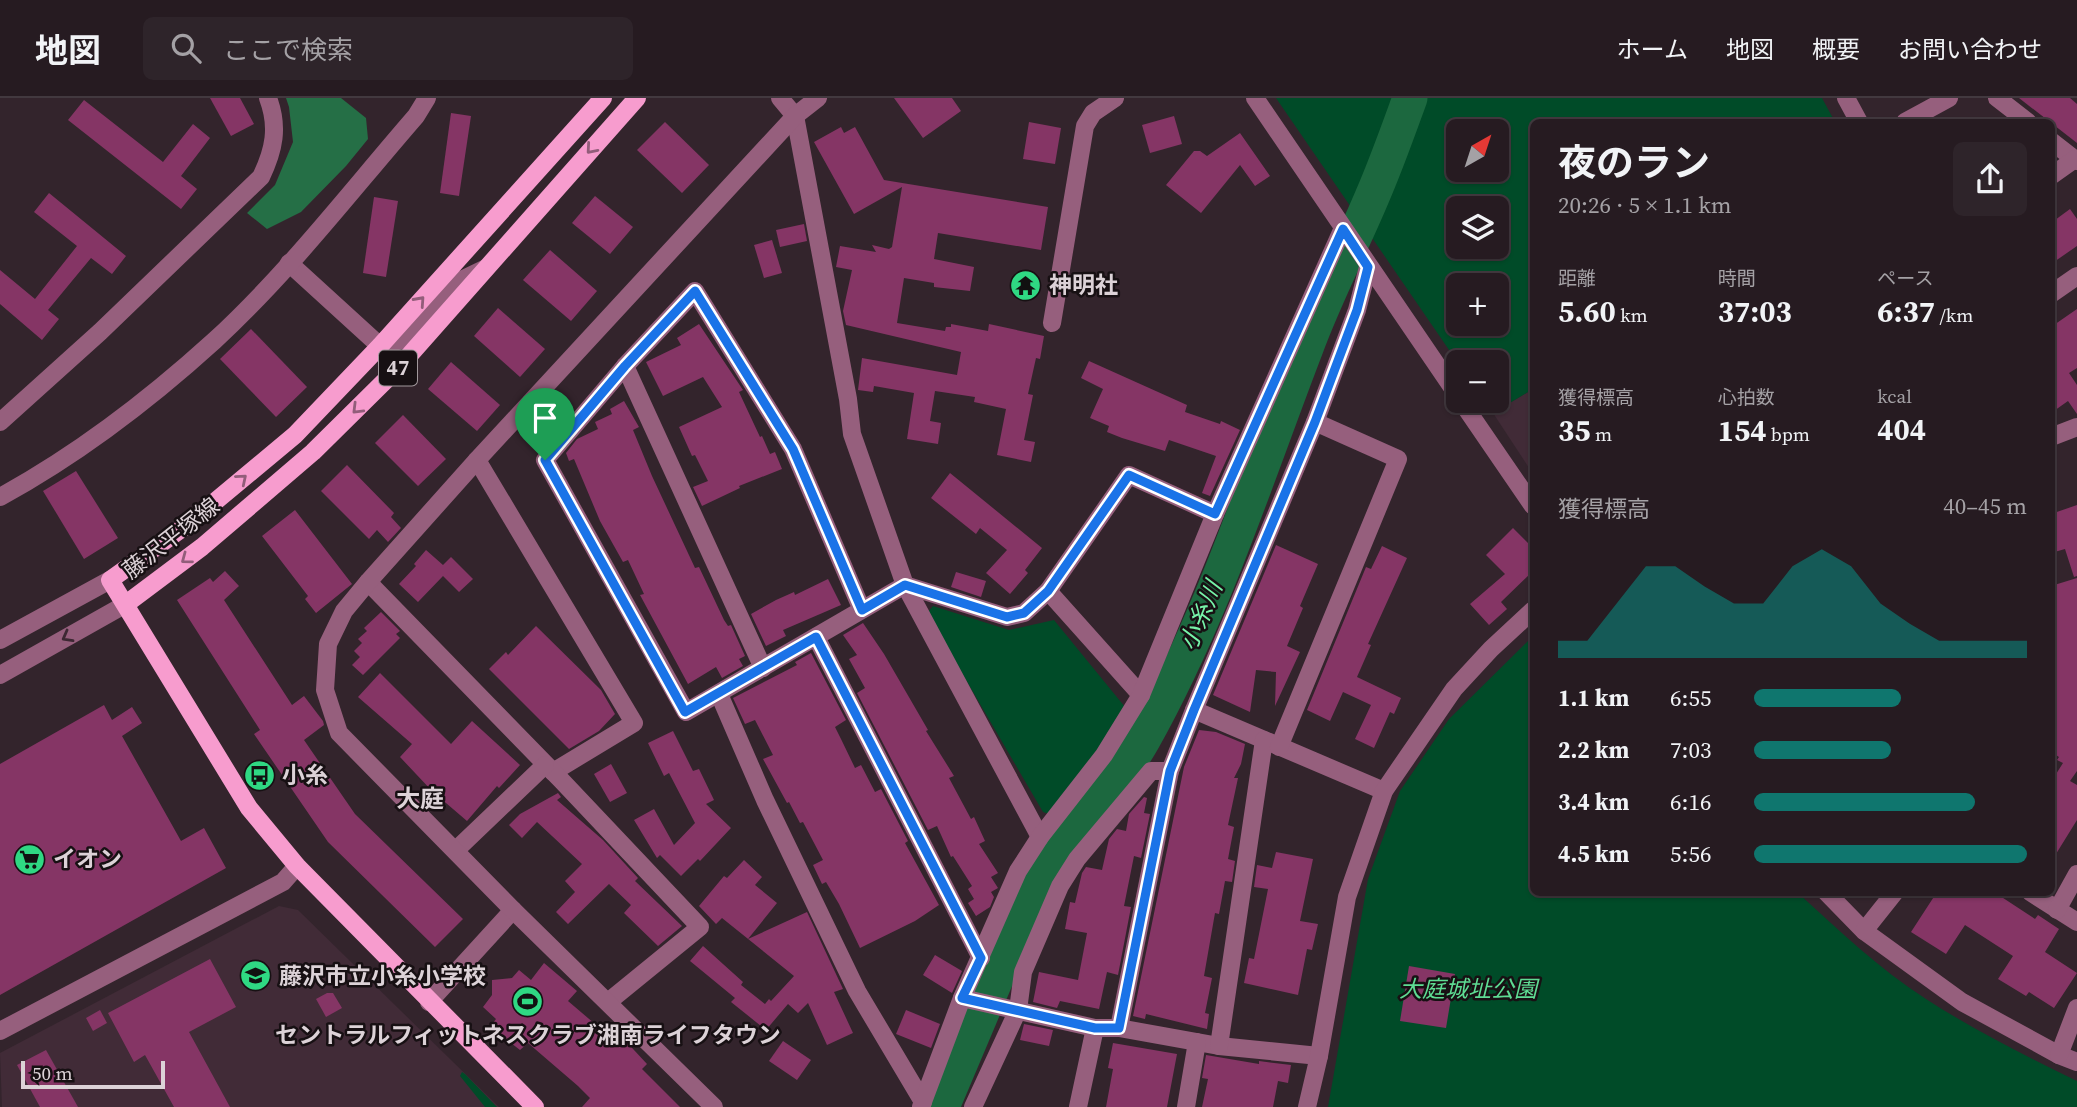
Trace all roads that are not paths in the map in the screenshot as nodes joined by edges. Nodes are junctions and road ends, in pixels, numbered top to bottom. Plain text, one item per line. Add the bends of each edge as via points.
1 (268, 98) edge
2 (427, 98) edge
3 (603, 98) edge
4 (637, 98) edge
5 (780, 98) edge
6 (818, 98) edge
7 (1115, 98) edge
8 (1255, 98) edge
9 (1846, 98) edge
10 (1949, 98) edge
11 (1997, 98) edge
12 (795, 116) junction
13 (1857, 119) edge
14 (1910, 119) edge
15 (2024, 119) edge
16 (2055, 144) edge
17 (2076, 160) edge
18 (2055, 173) edge
19 (1343, 229) junction
20 (289, 263) junction
21 (1368, 267) junction
22 (486, 268) junction
23 (2077, 276) edge
24 (2055, 291) edge
25 (1052, 323) dead end
26 (380, 346) junction
27 (625, 366) junction
28 (1446, 379) edge
29 (1469, 413) edge
30 (0, 422) edge
31 (1315, 422) junction
32 (2077, 427) edge
33 (2055, 435) edge
34 (477, 460) junction
35 (0, 497) edge
36 (1530, 502) edge
37 (1215, 514) junction
38 (110, 580) junction
39 (368, 582) junction
40 (905, 585) junction
41 (1048, 591) junction
42 (126, 604) junction
43 (862, 610) junction
44 (1530, 613) edge
45 (816, 637) junction
46 (0, 640) edge
47 (763, 668) junction
48 (0, 675) edge
49 (719, 694) junction
50 (1141, 695) junction
51 (1194, 710) junction
52 (1271, 744) junction
53 (549, 769) junction
54 (1170, 771) junction
55 (1384, 791) junction
56 (1040, 837) junction
57 (456, 850) junction
58 (297, 866) junction
59 (2077, 874) edge
60 (1830, 896) edge
61 (1892, 896) edge
62 (2036, 896) edge
63 (513, 910) junction
64 (2057, 910) junction
65 (2077, 922) edge
66 (1864, 931) junction
67 (981, 958) junction
68 (968, 999) junction
69 (429, 1002) junction
70 (608, 1002) junction
71 (1009, 1008) junction
72 (2077, 1008) edge
73 (1095, 1028) junction
74 (1119, 1028) junction
75 (0, 1031) edge
76 (1197, 1042) junction
77 (1219, 1046) junction
78 (2059, 1055) junction
79 (1320, 1056) junction
80 (2077, 1062) edge
81 (922, 1105) edge
82 (535, 1107) edge
83 (714, 1107) edge
84 (972, 1107) edge
85 (1079, 1107) edge
86 (1186, 1107) edge
87 (1307, 1107) edge

1 - 30 street via 276,134 261,177
2 - 20 street
26 -> 3 main road, 藤沢平塚線 / 47
4 -> 22 main road, 藤沢平塚線 / 47
5 - 12 street
6 - 12 street
7 - 25 street via 1093,113 1085,126
8 - 19 street
9 - 13 street
10 - 14 street
11 - 15 street
12 - 34 street
12 - 40 street via 852,434
16 - 17 street
17 - 18 street
19 - 21 street
19 - 37 street
20 - 26 street
20 - 35 street via 166,383 32,480
21 - 28 street
21 - 31 street via 1357,310
22 - 26 street via 457,282 408,338
22 -> 42 main road, 藤沢平塚線 / 47 via 399,367 313,452 202,547
23 - 24 street
38 -> 26 main road, 藤沢平塚線 / 47 via 187,525 295,435
27 - 43 street via 695,291 793,449
27 - 47 street
27 - 49 street via 545,460 685,712
29 - 36 street
31 - 51 street
31 - 52 street via 1398,459
32 - 33 street
34 - 39 street
34 - 53 street via 634,723
37 - 41 street via 1129,475
37 - 50 street
38 - 42 main road
38 - 46 street
39 - 53 street
39 - 57 street via 344,611 328,645 325,690 339,733
40 - 41 street via 1007,617 1024,613
40 - 43 street
40 - 56 street
41 - 50 street
42 -> 48 street
42 - 58 main road, 藤沢平塚線 via 249,808
43 - 45 street
44 - 55 street via 1454,689
45 - 47 street
45 - 67 street
47 - 49 street
49 - 81 street via 857,991
50 - 56 street via 1104,755
51 - 52 street
51 - 54 street
52 - 55 street
52 - 77 street
53 - 57 street
53 - 70 street via 700,927
54 - 71 street via 1151,771 1077,859 1060,887
54 - 74 street
55 - 79 street via 1347,897
56 - 67 street via 1018,871
57 - 63 street
58 - 69 main road, 藤沢平塚線
58 - 75 street via 283,882
59 - 64 street
60 - 66 street
61 - 66 street
62 - 64 street
63 - 69 street
63 - 70 street
64 - 65 street
66 - 78 street via 1962,1002
67 - 68 street
68 - 71 street
68 - 81 street
69 - 82 main road, 藤沢平塚線
70 - 83 street
71 - 73 street
71 - 84 street
72 - 78 street
73 - 74 street
73 - 85 street
74 - 76 street
76 - 77 street
76 - 86 street
77 - 79 street
78 - 80 street
79 - 87 street

